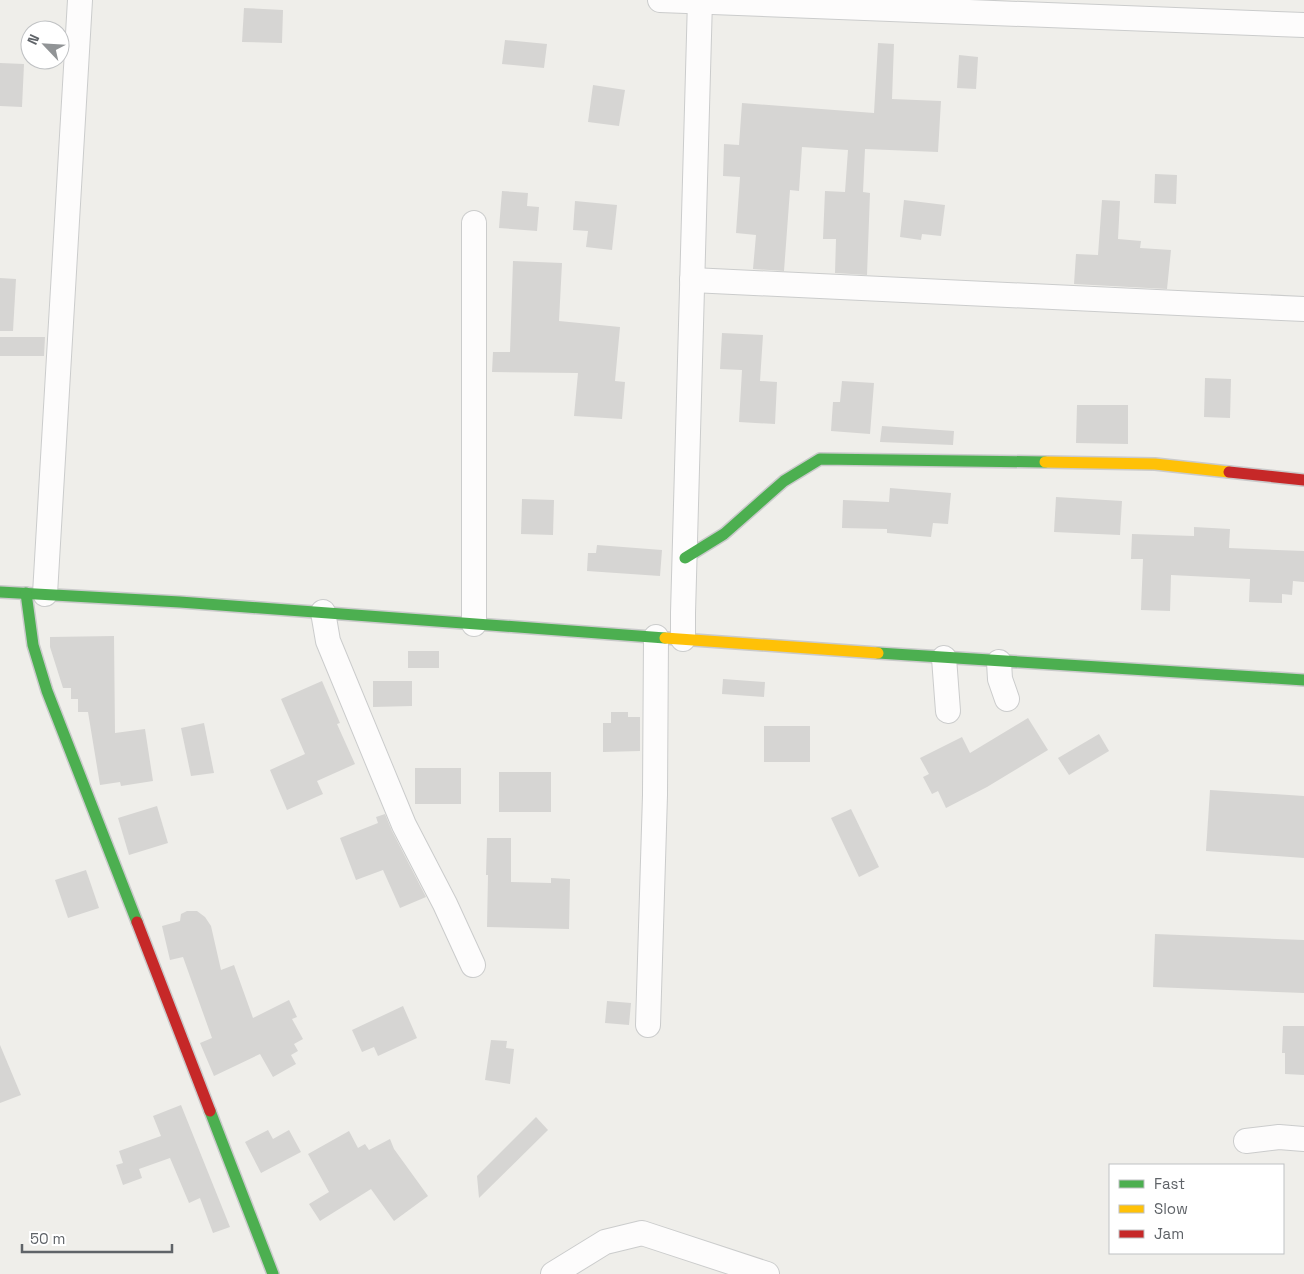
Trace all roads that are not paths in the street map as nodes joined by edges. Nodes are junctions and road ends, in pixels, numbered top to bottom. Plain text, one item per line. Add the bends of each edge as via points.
1 (80, 0) edge
2 (660, 0) edge
3 (700, 1) edge
4 (1304, 25) edge
5 (474, 223) dead end
6 (692, 280) junction
7 (1304, 309) edge
8 (1304, 480) edge
9 (685, 558) junction
10 (0, 592) edge
11 (36, 593) junction
12 (323, 612) junction
13 (474, 624) junction
14 (656, 637) junction
15 (683, 639) junction
16 (944, 658) junction
17 (999, 662) junction
18 (1304, 680) edge
19 (1007, 699) dead end
20 (948, 711) dead end
21 (473, 965) dead end
22 (648, 1025) dead end
23 (1304, 1139) edge
24 (1246, 1141) dead end
25 (273, 1274) edge
26 (553, 1274) edge
27 (767, 1274) edge

1 - 11 street
2 - 3 street
3 - 4 street
3 - 6 street
5 - 13 street
6 - 7 street
6 - 9 street
8 - 9 street via 1155,464 820,459 784,481 724,534
9 - 15 street
10 - 11 street
11 - 12 street
11 - 25 street via 33,645 47,691
12 - 13 street
12 - 21 street via 328,641 404,825
13 - 14 street
14 - 15 street
14 - 22 street
15 - 16 street
16 - 17 street
16 - 20 street
17 - 18 street
17 - 19 street
23 - 24 street
26 - 27 street via 605,1242 642,1233

